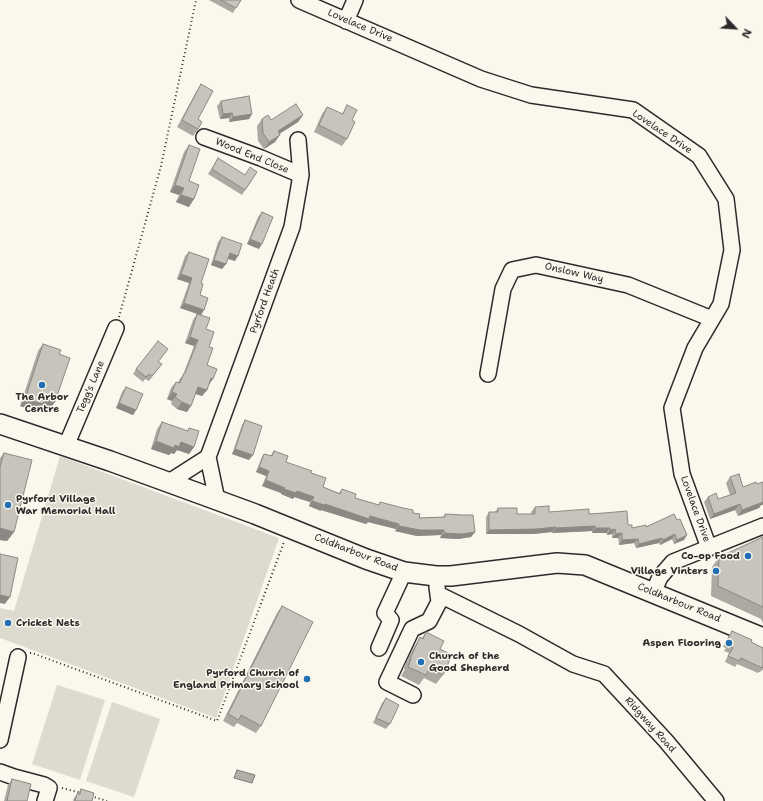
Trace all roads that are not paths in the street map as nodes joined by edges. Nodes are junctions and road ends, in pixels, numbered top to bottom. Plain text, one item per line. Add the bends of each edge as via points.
1 (299, 0) edge
2 (355, 0) edge
3 (346, 21) junction
4 (204, 137) dead end
5 (298, 140) dead end
6 (301, 175) junction
7 (712, 319) junction
8 (116, 328) road end
9 (488, 374) dead end
10 (0, 424) edge
11 (66, 446) junction
12 (208, 457) junction
13 (169, 482) junction
14 (217, 500) junction
15 (763, 526) edge
16 (709, 548) junction
17 (404, 572) junction
18 (437, 585) junction
19 (653, 593) junction
20 (763, 638) edge
21 (379, 648) dead end
22 (18, 657) road end
23 (413, 695) dead end
24 (0, 740) edge
25 (0, 772) edge
26 (47, 795) edge
27 (716, 801) edge

1 - 3 street, Lovelace Drive
2 - 3 street
3 - 7 street, Lovelace Drive via 481,79 531,95 633,110 699,156 726,199 732,250 721,304
4 - 6 street, Wood End Close
5 - 6 street, Pyrford Heath
6 - 12 street, Pyrford Heath via 292,227
7 - 9 street, Onslow Way via 628,285 536,265 512,270 503,289
7 - 16 street, Lovelace Drive via 695,348 672,408 682,474
8 - 11 street, Tegg's Lane
10 - 11 main road, Coldharbour Road
11 - 13 main road, Coldharbour Road
12 - 13 street
12 - 14 street
13 - 14 main road, Coldharbour Road
14 - 17 main road, Coldharbour Road
15 - 16 street, Lovelace Drive
16 - 19 street, Lovelace Drive via 674,562 660,577
17 - 18 main road, Coldharbour Road
17 - 21 street via 385,612 391,620
18 - 19 main road, Coldharbour Road via 452,576 557,563 585,565
18 - 23 street via 439,602 429,621 412,629 387,682
18 - 27 street, Ridgway Road via 573,664 604,674 666,741
19 - 20 main road, Coldharbour Road
22 - 24 street
25 - 26 street via 44,785

